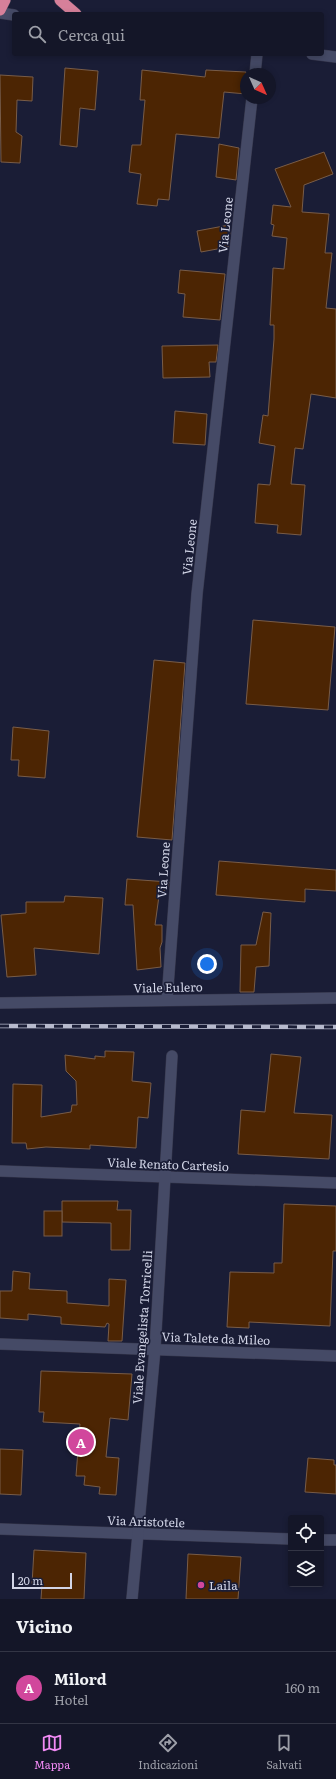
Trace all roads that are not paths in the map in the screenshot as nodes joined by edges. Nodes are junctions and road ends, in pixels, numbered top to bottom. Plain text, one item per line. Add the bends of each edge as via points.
1 (5, 0) edge
2 (60, 0) edge
3 (0, 10) edge
4 (74, 12) edge
5 (0, 13) edge
6 (12, 15) edge
7 (257, 56) edge
8 (324, 56) edge
9 (336, 57) edge
10 (256, 68) edge
11 (251, 104) edge
12 (336, 998) edge
13 (167, 1000) junction
14 (0, 1002) edge
15 (172, 1056) dead end
16 (0, 1171) edge
17 (166, 1177) junction
18 (336, 1183) edge
19 (0, 1344) edge
20 (155, 1349) junction
21 (336, 1356) edge
22 (0, 1529) edge
23 (139, 1534) junction
24 (288, 1539) edge
25 (324, 1540) edge
26 (336, 1540) edge
27 (132, 1599) edge

1 - 3 highway
2 - 4 highway
5 - 6 street
7 - 10 street
8 - 9 street
11 - 13 street, Via Leone via 197,594
12 - 13 street, Viale Eulero
13 - 14 street, Viale Eulero
15 - 17 street, Viale Evangelista Torricelli
16 - 17 street, Viale Renato Cartesio
17 - 18 street, Viale Renato Cartesio
17 - 20 street, Viale Evangelista Torricelli
19 - 20 street, Via Talete da Mileo
20 - 21 street, Via Talete da Mileo
20 - 23 street, Viale Evangelista Torricelli
22 - 23 street, Via Aristotele
23 - 24 street, Via Aristotele
23 - 27 street, Viale Evangelista Torricelli
25 - 26 street

